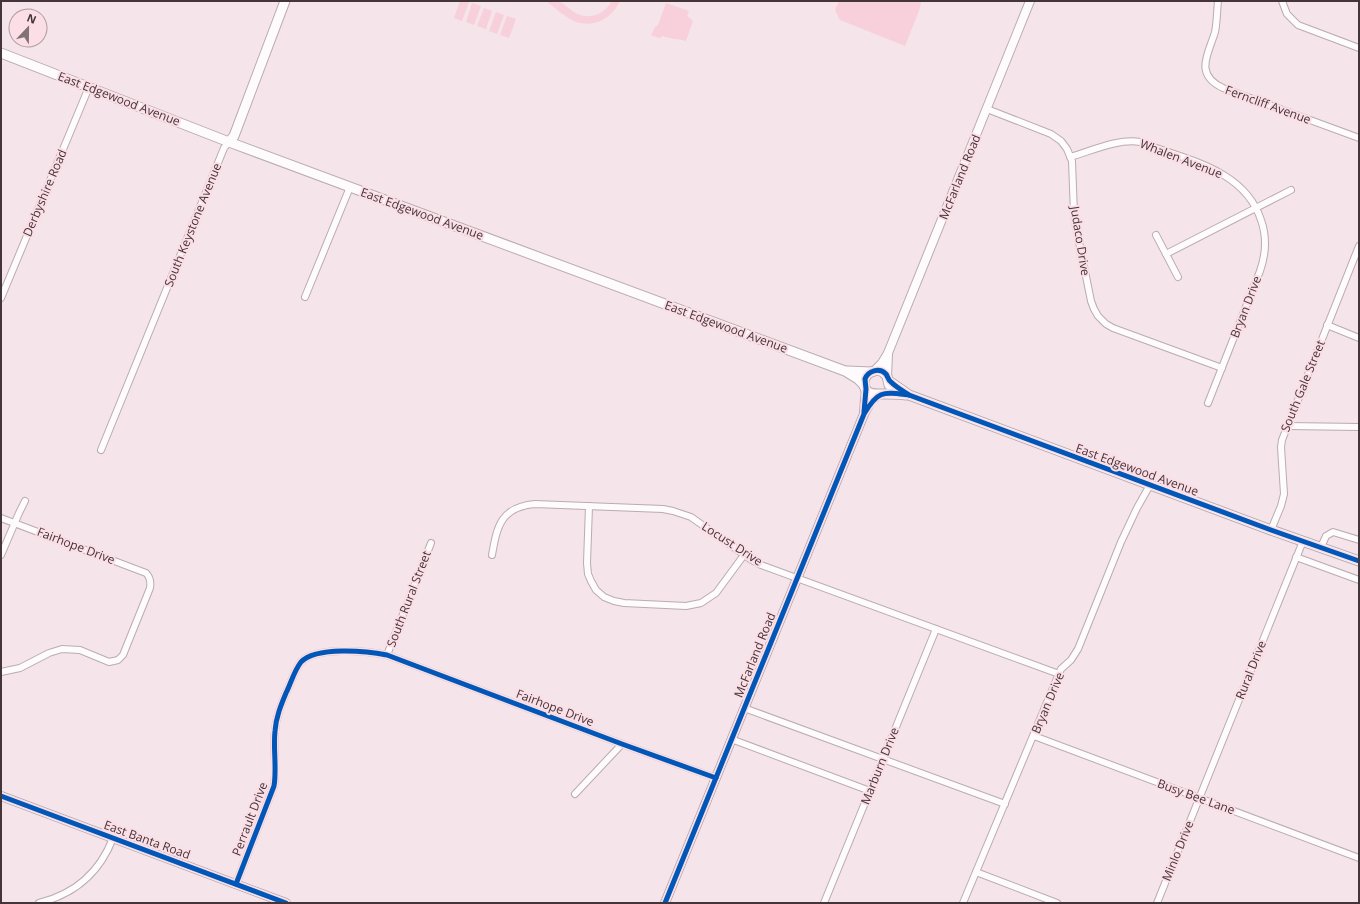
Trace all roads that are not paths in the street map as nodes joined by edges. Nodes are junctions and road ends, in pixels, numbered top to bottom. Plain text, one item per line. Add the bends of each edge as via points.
1 (285, 1) edge
2 (1030, 1) edge
3 (1218, 1) edge
4 (1282, 1) edge
5 (1359, 48) edge
6 (1, 53) edge
7 (88, 87) junction
8 (987, 109) junction
9 (1359, 138) edge
10 (229, 142) junction
11 (1070, 157) junction
12 (350, 187) junction
13 (1291, 190) dead end
14 (1256, 208) junction
15 (1156, 235) dead end
16 (1359, 246) edge
17 (1166, 254) junction
18 (1178, 277) dead end
19 (305, 297) dead end
20 (1, 298) edge
21 (1328, 325) junction
22 (1359, 338) edge
23 (888, 353) junction
24 (1222, 368) junction
25 (845, 371) junction
26 (873, 371) junction
27 (888, 378) junction
28 (865, 387) junction
29 (880, 394) junction
30 (909, 395) junction
31 (1208, 403) dead end
32 (864, 414) junction
33 (1287, 426) junction
34 (1359, 427) edge
35 (101, 450) dead end
36 (1150, 485) junction
37 (25, 501) dead end
38 (589, 506) junction
39 (1, 518) edge
40 (14, 523) junction
41 (1271, 530) junction
42 (1359, 540) edge
43 (1303, 541) junction
44 (431, 543) dead end
45 (1321, 547) junction
46 (1, 555) edge
47 (492, 555) dead end
48 (744, 555) junction
49 (1296, 557) junction
50 (1359, 561) edge
51 (797, 578) junction
52 (1359, 580) edge
53 (936, 629) junction
54 (387, 655) junction
55 (1, 672) edge
56 (1059, 674) junction
57 (744, 708) junction
58 (1034, 736) junction
59 (731, 739) junction
60 (622, 744) junction
61 (882, 758) junction
62 (716, 778) junction
63 (870, 791) junction
64 (575, 794) dead end
65 (1, 796) edge
66 (1199, 798) junction
67 (1005, 804) junction
68 (113, 838) junction
69 (1359, 858) edge
70 (976, 872) junction
71 (236, 884) junction
72 (61, 896) junction
73 (39, 903) edge
74 (64, 903) edge
75 (286, 903) edge
76 (665, 903) edge
77 (824, 903) edge
78 (963, 903) edge
79 (1057, 903) edge
80 (1157, 903) edge

1 - 10 main road, South Keystone Avenue via 234,136
2 - 8 street, McFarland Road
3 - 9 street, Ferncliff Avenue via 1216,29 1205,60 1207,74 1214,82 1223,88
4 - 5 street via 1287,14 1298,25
6 - 7 main road, East Edgewood Avenue
7 - 10 main road, East Edgewood Avenue
7 - 20 street, Derbyshire Road
8 - 11 street via 1052,134 1063,143
8 - 23 street, McFarland Road
10 - 12 main road, East Edgewood Avenue
10 - 35 street, South Keystone Avenue via 224,147
11 - 14 street, Whalen Avenue via 1120,142 1140,142 1223,173 1242,188
11 - 24 street, Judaco Drive via 1074,214 1085,275 1094,309 1102,321 1113,328
12 - 19 street
12 - 25 main road, East Edgewood Avenue
13 - 14 street
14 - 17 street
14 - 24 street, Bryan Drive via 1264,230 1264,259
15 - 17 street
16 - 21 street, South Gale Street
17 - 18 street
21 - 22 street
21 - 33 street, South Gale Street
23 - 26 street, McFarland Road
23 - 27 street, McFarland Road
24 - 31 street, Bryan Drive
25 - 26 main road, East Edgewood Avenue
25 - 28 main road, East Edgewood Avenue
26 - 27 main road, East Edgewood Avenue via 883,372
26 - 28 main road via 864,379
27 - 29 main road via 888,388
27 - 30 main road, East Edgewood Avenue
28 - 29 main road, East Edgewood Avenue via 872,394
28 - 32 street, McFarland Road
29 - 30 main road, East Edgewood Avenue
29 - 32 street, McFarland Road
30 - 36 main road, East Edgewood Avenue
32 - 51 street, McFarland Road
33 - 34 street
33 - 41 street, South Gale Street via 1281,444 1284,499
36 - 41 main road, East Edgewood Avenue
36 - 56 street, Bryan Drive via 1121,542 1078,649
37 - 40 street
38 - 47 street, Locust Drive via 535,504 516,508 499,524
38 - 48 street, Locust Drive via 663,509 681,513 691,517
38 - 48 street via 588,574 596,590 614,602 686,606 701,603 716,593
39 - 40 street, Fairhope Drive
40 - 46 street
40 - 55 street, Fairhope Drive via 146,573 151,582 123,655 116,661 109,662 80,650 64,649 49,653 20,668
41 - 43 main road, East Edgewood Avenue
42 - 45 street via 1333,532 1326,536
43 - 45 main road, East Edgewood Avenue
43 - 49 street, Rural Drive
44 - 54 street, South Rural Street
45 - 50 main road, East Edgewood Avenue
48 - 51 street, Locust Drive via 755,562
49 - 52 street
49 - 66 street, Rural Drive
51 - 53 street, Locust Drive
51 - 57 street, McFarland Road
53 - 56 street, Locust Drive
53 - 61 street, Marburn Drive
54 - 60 street, Fairhope Drive
54 - 71 street, Perrault Drive via 365,652 319,653 306,658 298,667 276,719 272,795
56 - 58 street, Bryan Drive
57 - 59 street, McFarland Road
57 - 61 street
58 - 66 street, Busy Bee Lane
58 - 67 street, Bryan Drive
59 - 62 street, McFarland Road
59 - 63 street
60 - 62 street, Fairhope Drive
60 - 64 street
61 - 63 street, Marburn Drive
61 - 67 street
62 - 76 street, McFarland Road
63 - 77 street, Marburn Drive
65 - 68 street, East Banta Road
66 - 69 street, Busy Bee Lane
66 - 80 street, Minlo Drive
67 - 70 street, Bryan Drive
68 - 71 street, East Banta Road
68 - 72 street via 94,871 79,886
70 - 78 street, Bryan Drive
70 - 79 street
71 - 75 street, East Banta Road
72 - 73 street
72 - 74 street

